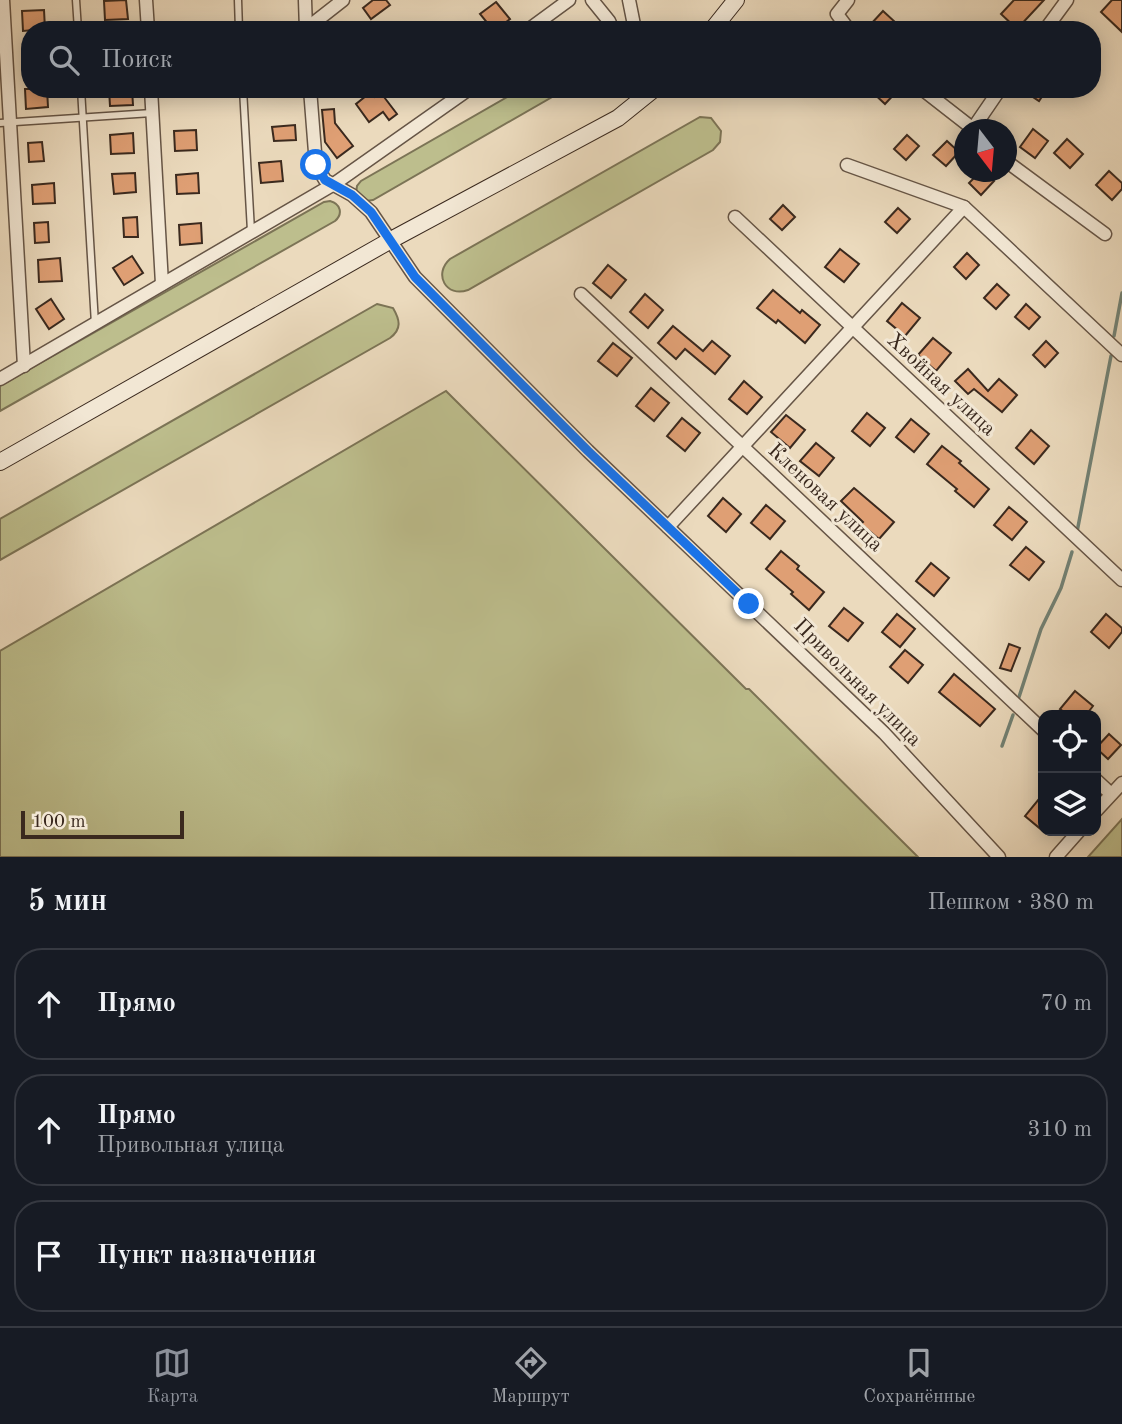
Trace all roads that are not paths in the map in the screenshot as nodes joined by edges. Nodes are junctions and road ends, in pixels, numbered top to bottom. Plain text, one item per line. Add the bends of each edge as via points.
1 (3, 0) edge
2 (76, 0) edge
3 (146, 0) edge
4 (238, 0) edge
5 (305, 0) edge
6 (343, 0) edge
7 (569, 0) edge
8 (592, 0) edge
9 (629, 0) edge
10 (736, 0) edge
11 (848, 0) edge
12 (1067, 0) edge
13 (77, 21) edge
14 (147, 21) edge
15 (239, 21) edge
16 (306, 21) edge
17 (316, 21) edge
18 (540, 21) edge
19 (609, 21) edge
20 (633, 21) edge
21 (719, 21) edge
22 (842, 21) edge
23 (1052, 21) edge
24 (82, 98) edge
25 (151, 98) edge
26 (244, 98) edge
27 (311, 98) edge
28 (456, 98) edge
29 (642, 98) edge
30 (933, 98) edge
31 (994, 98) edge
32 (152, 113) junction
33 (83, 118) junction
34 (960, 119) edge
35 (979, 119) edge
36 (5, 123) edge
37 (846, 165) dead end
38 (1017, 169) edge
39 (334, 184) junction
40 (964, 207) junction
41 (735, 217) dead end
42 (251, 232) junction
43 (1105, 234) dead end
44 (391, 240) junction
45 (162, 284) junction
46 (581, 294) dead end
47 (94, 324) junction
48 (851, 327) junction
49 (1122, 355) edge
50 (24, 366) junction
51 (0, 379) edge
52 (742, 447) junction
53 (0, 462) edge
54 (667, 527) junction
55 (1122, 580) edge
56 (1038, 725) edge
57 (1122, 783) edge
58 (1101, 784) edge
59 (1111, 794) junction
60 (1101, 805) edge
61 (1075, 836) edge
62 (999, 857) edge
63 (1056, 857) edge

1 - 36 street
2 - 13 lane
3 - 14 street
4 - 15 lane
5 - 16 street
6 - 17 street
7 - 18 street
8 - 19 street
9 - 20 street
10 - 21 street
11 - 22 street via 837,14
12 - 23 street
24 - 33 lane
25 - 32 street
26 - 42 lane
27 - 39 street, Привольная улица via 316,165 325,180
28 - 39 street
29 - 44 street via 618,118
30 - 34 street
31 - 35 street
32 - 33 lane
32 - 45 street
33 - 36 lane
33 - 47 lane
36 - 50 street
37 - 40 street
38 - 43 street
39 - 42 street
39 - 44 street, Привольная улица via 371,212
40 - 48 street
40 - 49 street
41 - 48 street, Хвойная улица
42 - 45 street
44 - 53 street
44 - 54 street, Привольная улица via 415,277
45 - 47 street
46 - 52 street, Кленовая улица
47 - 50 street
48 - 52 street
48 - 55 street, Хвойная улица
50 - 51 street
52 - 54 street
52 - 56 street, Кленовая улица
54 - 62 street, Привольная улица via 884,733
57 - 59 street
58 - 59 street
59 - 60 street
61 - 63 street

